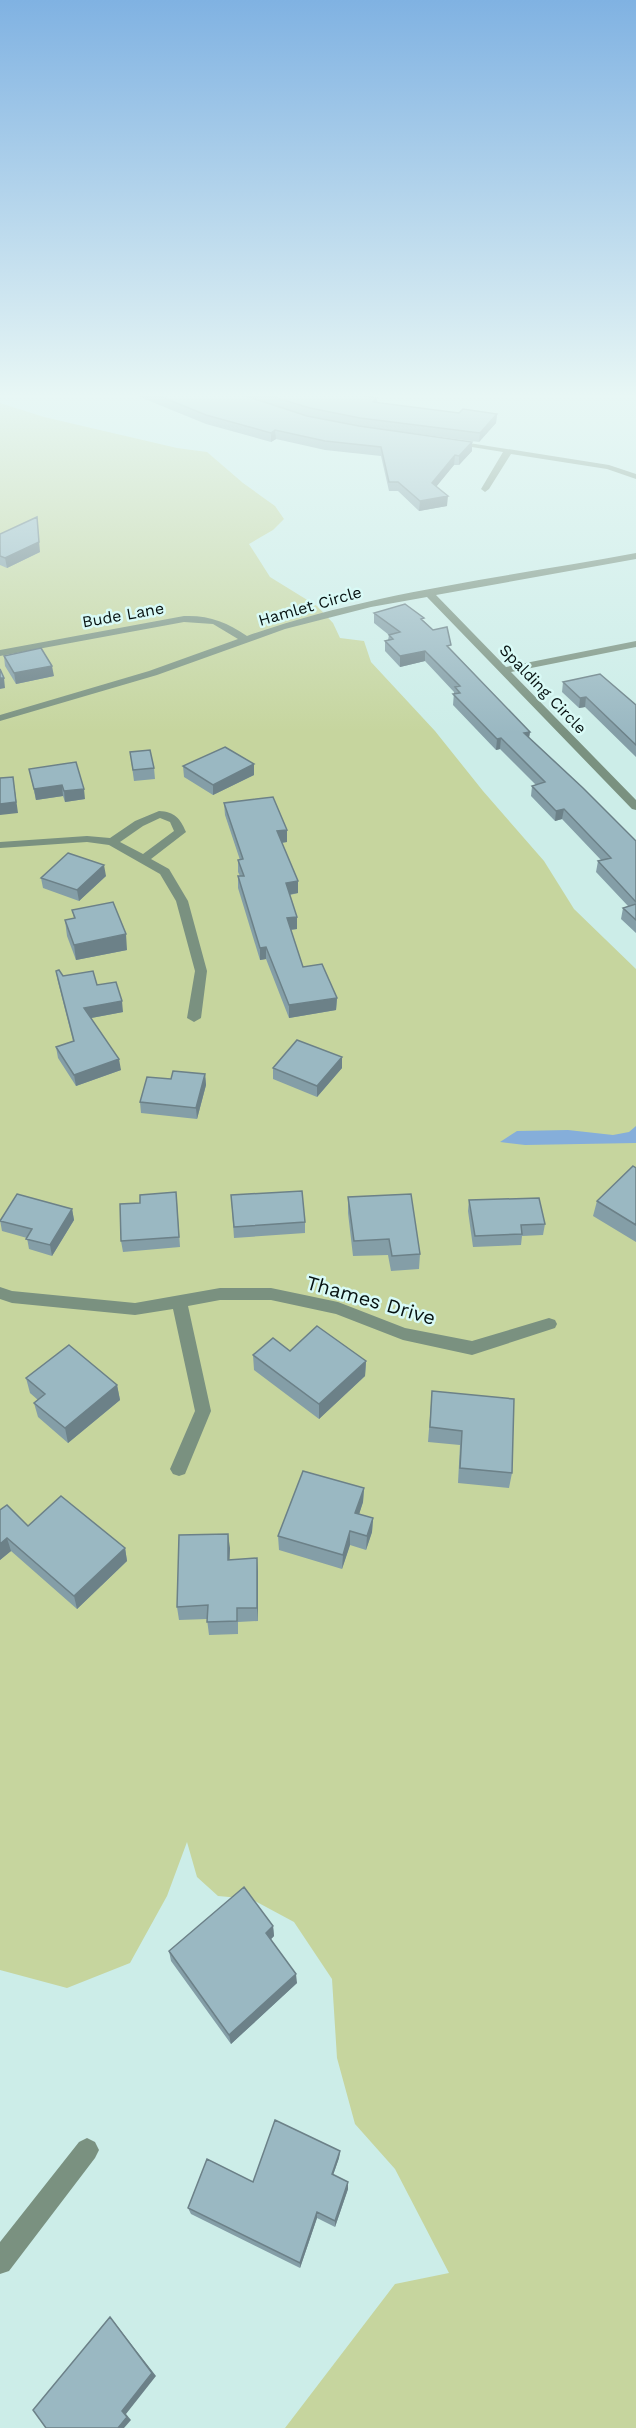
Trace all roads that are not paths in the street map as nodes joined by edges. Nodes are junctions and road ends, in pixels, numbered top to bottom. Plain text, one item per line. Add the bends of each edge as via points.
1 (636, 556) edge
2 (429, 593) junction
3 (246, 640) junction
4 (636, 644) edge
5 (0, 653) edge
6 (504, 670) junction
7 (0, 718) edge
8 (636, 807) edge
9 (112, 842) junction
10 (0, 845) edge
11 (144, 859) junction
12 (194, 1018) dead end
13 (0, 1293) edge
14 (179, 1301) junction
15 (549, 1324) dead end
16 (179, 1469) dead end
17 (87, 2150) dead end
18 (0, 2262) edge

1 - 2 street, Hamlet Circle
2 - 3 street, Hamlet Circle via 282,627
2 - 6 street, Spalding Circle
3 - 5 street, Bude Lane via 206,617
3 - 7 street, Hamlet Circle via 153,673
4 - 6 street
6 - 8 street, Spalding Circle
9 - 10 street via 87,839
9 - 11 street
9 - 11 street via 144,819 172,816 178,821 180,832
11 - 12 street via 165,872 182,901 201,971
13 - 14 street, Thames Drive via 135,1308
14 - 15 street, Thames Drive via 220,1294 271,1294 338,1308 403,1334 472,1348
14 - 16 street via 203,1411
17 - 18 street

